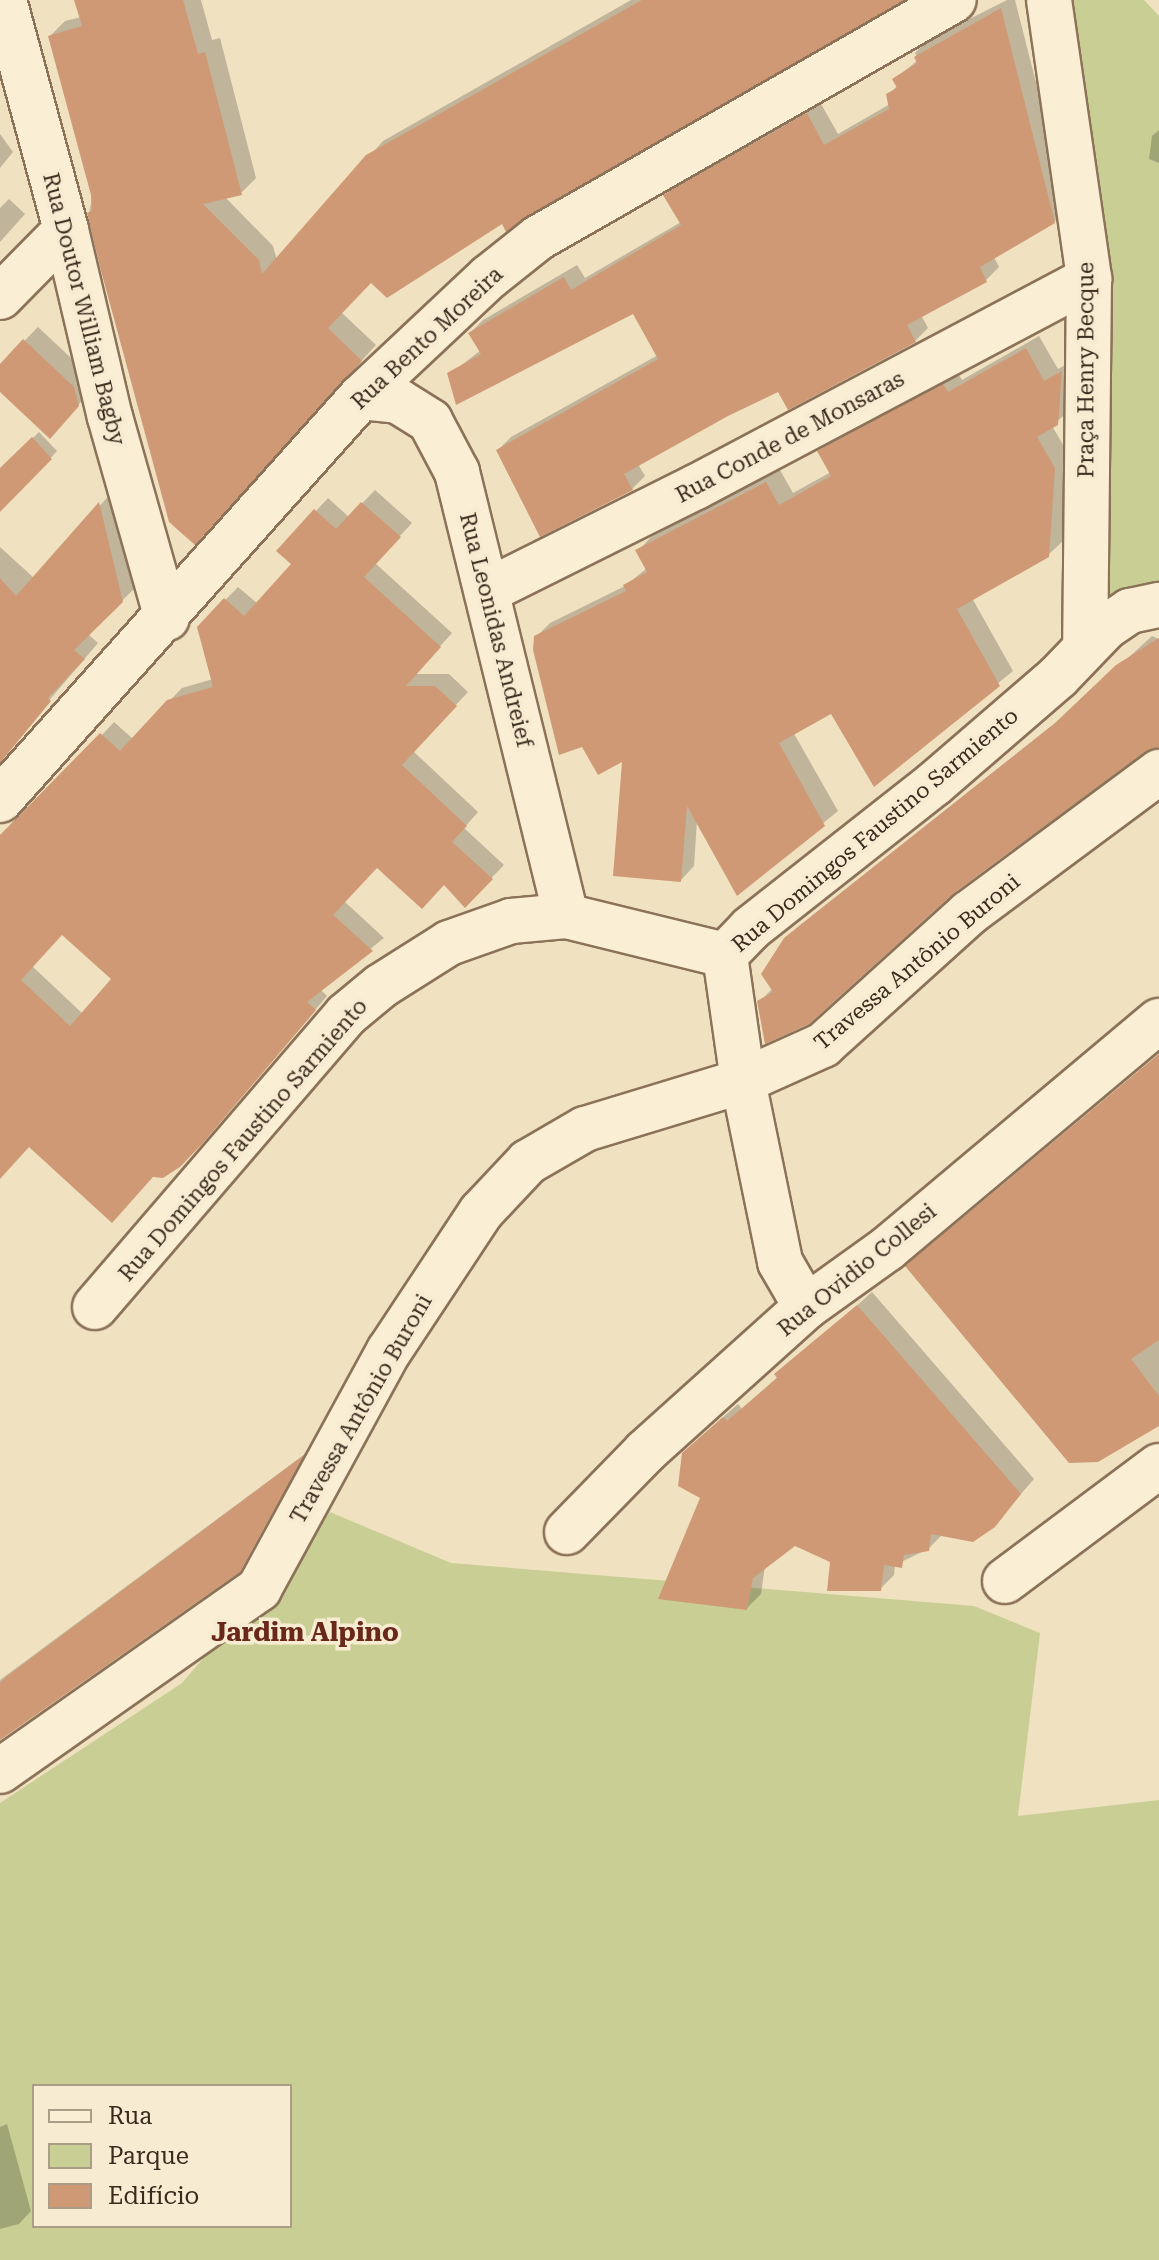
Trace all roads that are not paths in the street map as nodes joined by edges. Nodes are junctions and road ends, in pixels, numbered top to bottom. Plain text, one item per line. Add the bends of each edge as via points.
1 (4, 0) edge
2 (954, 0) edge
3 (1049, 0) edge
4 (66, 230) junction
5 (1089, 279) junction
6 (0, 297) edge
7 (361, 397) junction
8 (487, 591) junction
9 (1159, 605) edge
10 (167, 618) junction
11 (1085, 646) junction
12 (1154, 789) edge
13 (0, 800) edge
14 (566, 916) junction
15 (725, 955) junction
16 (1159, 1021) edge
17 (743, 1081) junction
18 (95, 1307) dead end
19 (806, 1307) junction
20 (1159, 1466) edge
21 (567, 1532) dead end
22 (1005, 1581) dead end
23 (0, 1771) edge

1 - 4 street, Rua Doutor William Bagby
2 - 7 street, Rua Bento Moreira via 538,238
3 - 5 street, Praça Henry Becque
4 - 6 street
4 - 10 street, Rua Doutor William Bagby via 110,417
5 - 8 street, Rua Conde de Monsaras
5 - 11 street, Praça Henry Becque
7 - 8 street, Rua Leonidas Andreief via 398,401 430,421 457,472
7 - 10 street, Rua Bento Moreira
8 - 14 street, Rua Leonidas Andreief
9 - 11 street, Rua Domingos Faustino Sarmiento via 1130,611
10 - 13 street, Rua Bento Moreira
11 - 15 street, Rua Domingos Faustino Sarmiento via 1058,677 934,784 751,928
12 - 17 street, Travessa Antônio Buroni via 969,913 823,1045
14 - 15 street, Rua Domingos Faustino Sarmiento
14 - 18 street, Rua Domingos Faustino Sarmiento via 511,921 449,943 346,1015
15 - 17 street
16 - 19 street, Rua Ovidio Collesi via 887,1249
17 - 19 street via 780,1262
17 - 23 street, Travessa Antônio Buroni via 585,1129 528,1162 481,1212 389,1351 259,1589
19 - 21 street, Rua Ovidio Collesi via 645,1452
20 - 22 street

